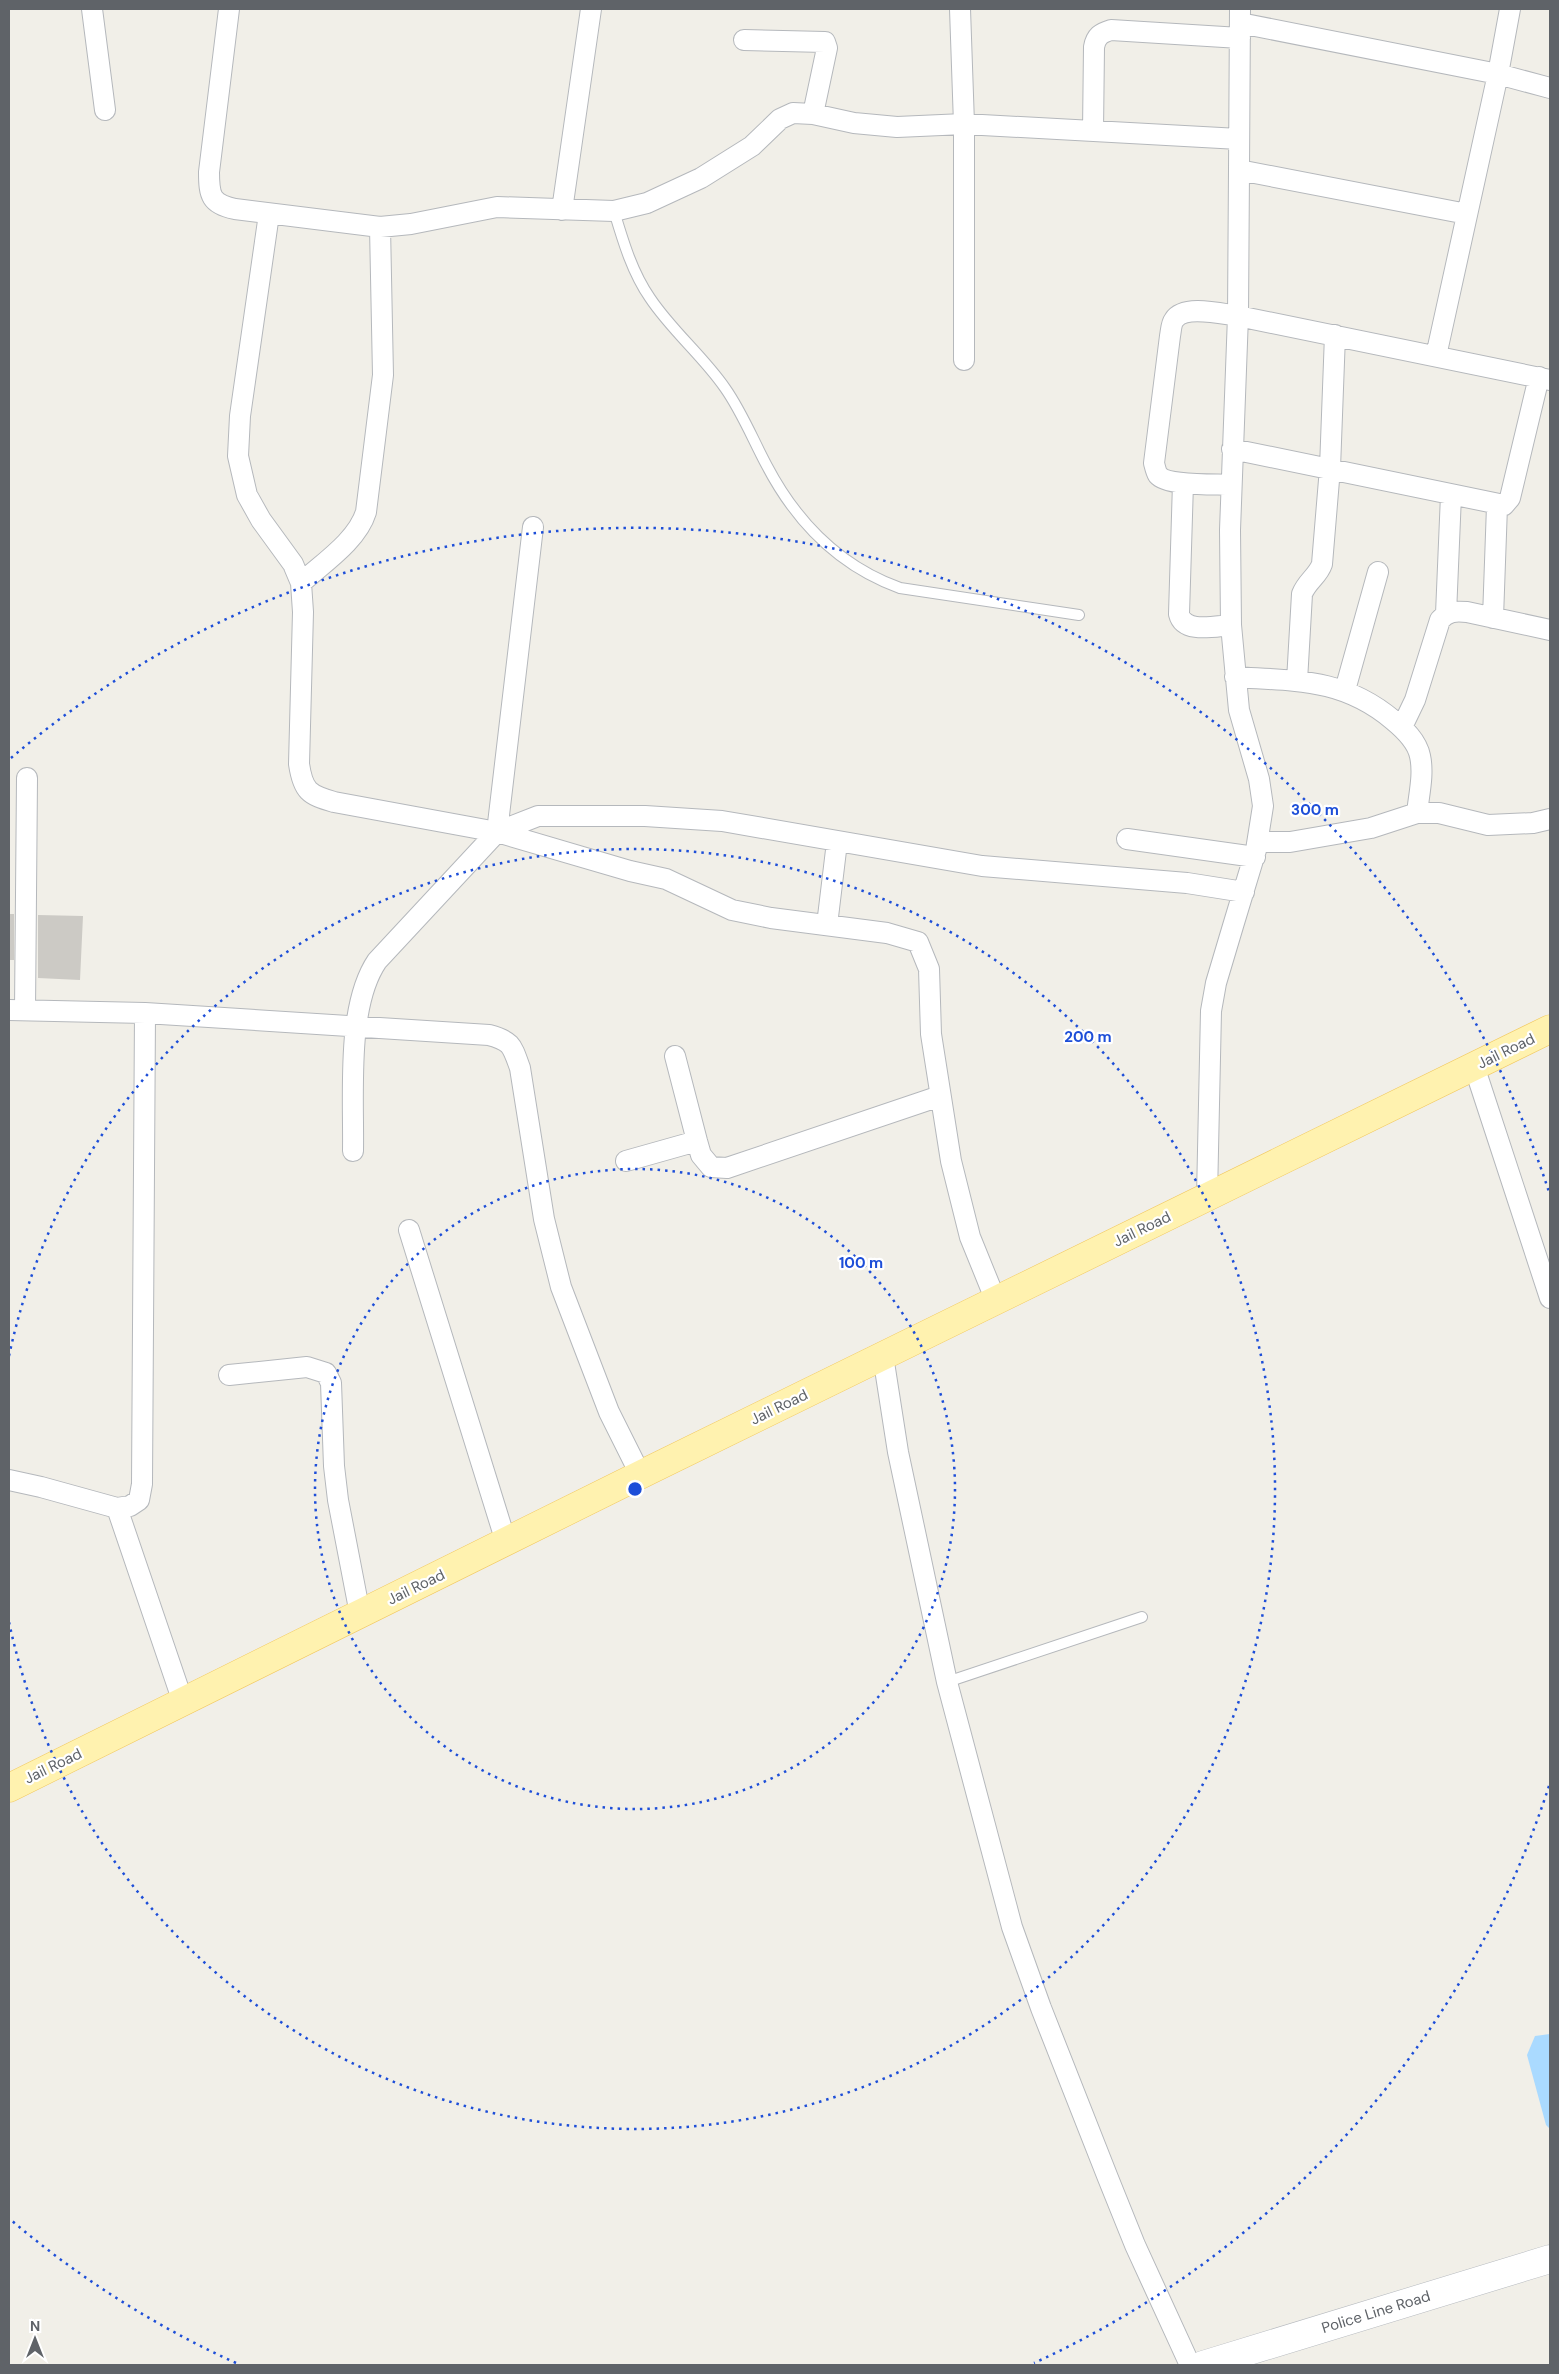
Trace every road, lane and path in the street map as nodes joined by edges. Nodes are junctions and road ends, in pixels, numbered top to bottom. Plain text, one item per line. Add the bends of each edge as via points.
1 (92, 9) edge
2 (229, 9) edge
3 (591, 9) edge
4 (960, 9) edge
5 (1510, 9) edge
6 (1240, 23) edge
7 (744, 40) dead end
8 (1498, 74) junction
9 (1550, 88) edge
10 (105, 110) dead end
11 (814, 114) junction
12 (964, 124) junction
13 (1093, 131) junction
14 (1239, 139) junction
15 (1239, 170) junction
16 (562, 210) junction
17 (614, 211) junction
18 (269, 214) junction
19 (1467, 214) junction
20 (380, 227) junction
21 (1238, 316) junction
22 (1336, 335) junction
23 (1436, 356) junction
24 (964, 360) dead end
25 (1545, 378) edge
26 (1232, 449) junction
27 (1330, 468) junction
28 (1183, 483) junction
29 (1231, 485) junction
30 (1451, 495) junction
31 (1497, 506) junction
32 (533, 527) dead end
33 (1378, 572) dead end
34 (302, 583) junction
35 (1446, 614) junction
36 (1079, 615) dead end
37 (1493, 618) junction
38 (1231, 625) junction
39 (1550, 630) edge
40 (1235, 677) junction
41 (1297, 681) junction
42 (1345, 690) junction
43 (1402, 727) junction
44 (27, 778) dead end
45 (1417, 812) junction
46 (1550, 818) edge
47 (497, 832) junction
48 (1127, 839) dead end
49 (837, 842) junction
50 (1256, 849) junction
51 (1244, 892) junction
52 (827, 925) junction
53 (17, 1010) edge
54 (145, 1013) junction
55 (356, 1025) junction
56 (1550, 1029) edge
57 (676, 1056) dead end
58 (1474, 1066) junction
59 (940, 1096) junction
60 (696, 1141) junction
61 (353, 1151) dead end
62 (626, 1161) dead end
63 (1207, 1197) junction
64 (409, 1230) dead end
65 (1550, 1298) edge
66 (996, 1301) junction
67 (883, 1356) junction
68 (229, 1375) dead end
69 (640, 1474) junction
70 (9, 1480) edge
71 (116, 1508) junction
72 (506, 1542) junction
73 (360, 1614) junction
74 (1142, 1617) dead end
75 (946, 1682) junction
76 (183, 1702) junction
77 (9, 1788) edge
78 (1550, 2259) edge
79 (1190, 2365) edge
80 (1203, 2365) edge

1 - 10 street
2 - 18 street via 209,172 211,194 222,206
3 - 16 street
4 - 12 street
5 - 8 street
6 - 8 street
6 - 13 street via 1102,33 1094,47
6 - 14 street
7 - 11 street via 825,42 827,48
8 - 9 street
8 - 19 street
11 - 12 street via 854,123 897,127
11 - 17 street via 793,113 780,119 752,146 701,178 647,204
12 - 13 street
12 - 24 street
13 - 14 street
14 - 15 street
15 - 19 street
15 - 21 street
16 - 17 street
16 - 20 street via 497,207
17 - 36 lane via 630,262 650,298 727,390 788,501 815,535 847,562 873,578 900,588
18 - 20 street
18 - 34 street via 240,416 238,456 247,495
19 - 23 street
20 - 34 street via 383,375 366,512 352,536
21 - 22 street
21 - 26 street
21 - 28 street via 1197,311 1182,313 1174,320 1154,464 1157,474 1163,479
22 - 23 street
22 - 27 street
23 - 25 street
25 - 31 street via 1510,498 1508,503
26 - 27 street
26 - 29 street
27 - 30 street
27 - 41 street via 1322,564 1302,594
28 - 29 street
28 - 38 street via 1181,621 1195,627
29 - 38 street
30 - 31 street
30 - 35 street
31 - 37 street
32 - 47 street
33 - 42 street
34 - 47 street via 299,764 302,783 314,796 334,802
35 - 37 street via 1455,611
35 - 43 street via 1440,620
37 - 39 street
38 - 40 street
40 - 41 street
40 - 50 street via 1242,724 1261,788 1263,806
41 - 42 street
42 - 43 street
43 - 45 street via 1420,755
44 - 53 street
45 - 46 street via 1439,812 1488,825 1533,823
45 - 50 street via 1371,828
47 - 49 street via 538,816 683,817
47 - 52 street via 666,879 732,910
47 - 55 street via 377,961 360,994
48 - 50 street
49 - 51 street via 982,866
49 - 52 street
50 - 51 street
51 - 63 street via 1216,984 1212,1011
52 - 59 street via 887,933 918,942 929,969 931,1034
53 - 54 street
54 - 55 street
54 - 71 street via 142,1484 139,1500 130,1506
55 - 61 street
55 - 69 street via 489,1035 505,1039 514,1050 520,1068 544,1219 561,1287 609,1412
56 - 58 main road, Jail Road
57 - 60 street
58 - 63 main road, Jail Road
58 - 65 street
59 - 60 street via 727,1168 712,1166 701,1155
59 - 66 street via 963,1215
60 - 62 street
63 - 66 main road, Jail Road
64 - 72 street
66 - 67 main road, Jail Road
67 - 69 main road, Jail Road
67 - 75 street via 898,1452
68 - 73 street via 307,1367 326,1373 331,1382 338,1500
69 - 72 main road, Jail Road
70 - 71 street
71 - 76 street
72 - 73 main road, Jail Road
73 - 76 main road, Jail Road
74 - 75 lane
75 - 79 street via 1012,1927 1028,1973 1135,2245
76 - 77 main road, Jail Road
78 - 80 street, Police Line Road

